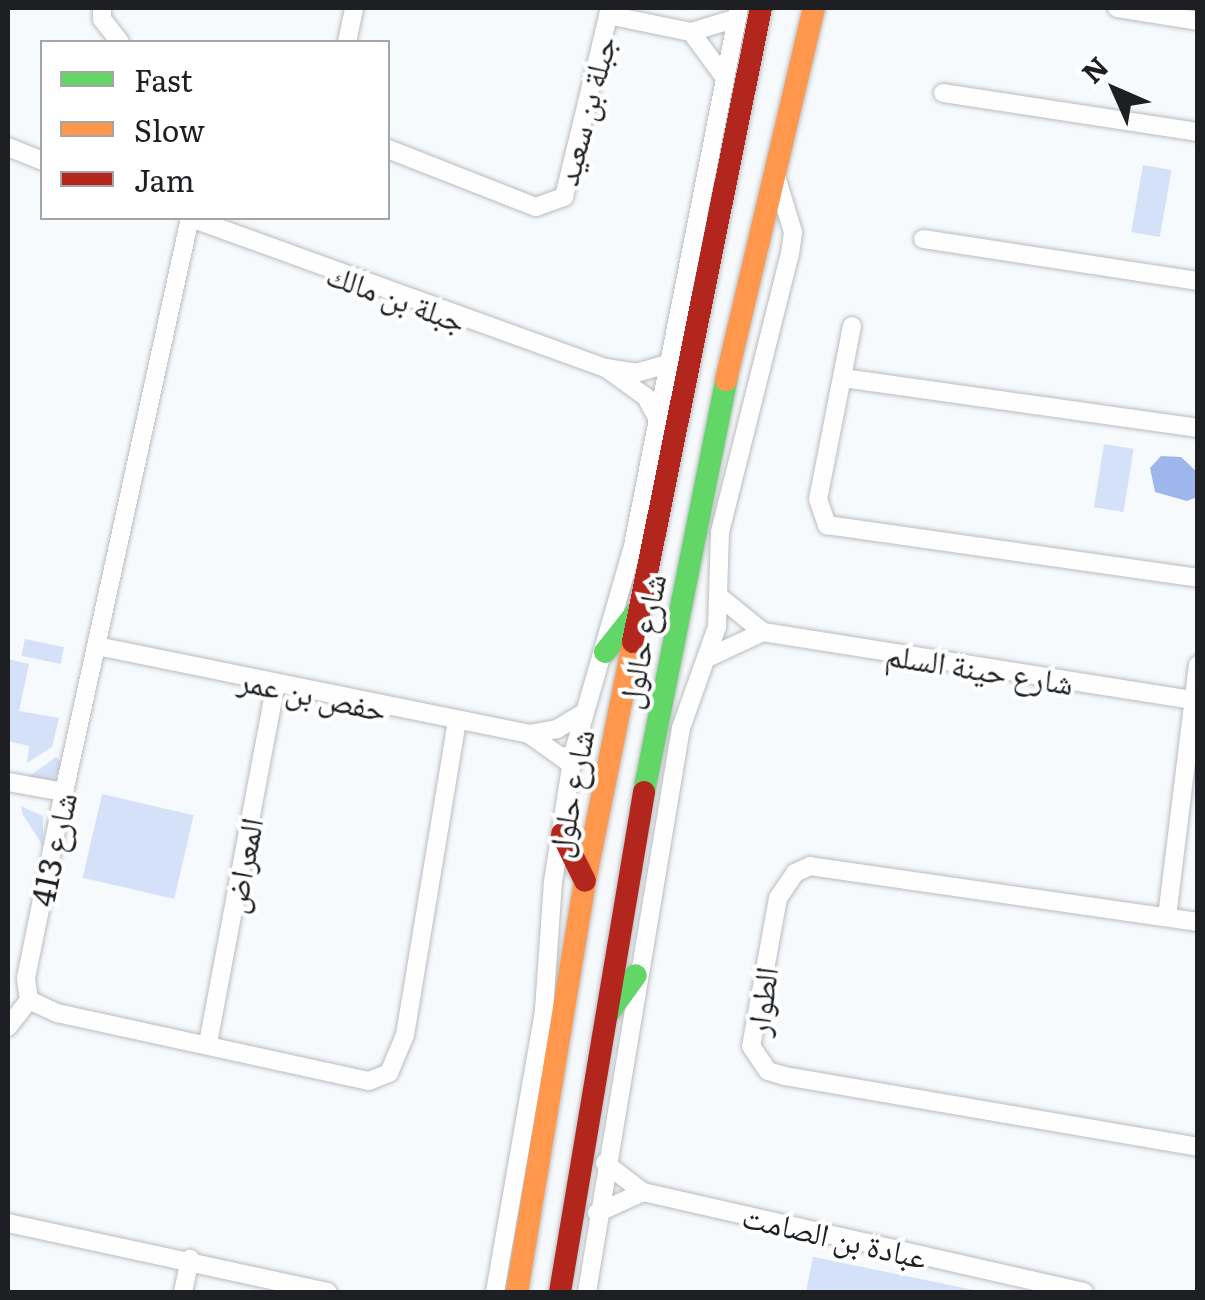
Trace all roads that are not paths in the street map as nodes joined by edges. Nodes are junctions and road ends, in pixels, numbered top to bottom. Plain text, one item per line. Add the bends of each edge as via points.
1 (102, 8) edge
2 (354, 8) edge
3 (760, 8) edge
4 (814, 8) edge
5 (1117, 8) edge
6 (609, 11) edge
7 (738, 13) edge
8 (1198, 22) edge
9 (692, 32) junction
10 (118, 40) edge
11 (346, 40) edge
12 (725, 78) junction
13 (943, 94) dead end
14 (719, 103) junction
15 (1198, 132) edge
16 (736, 133) junction
17 (8, 148) edge
18 (390, 150) edge
19 (40, 160) edge
20 (772, 164) junction
21 (190, 220) edge
22 (196, 220) edge
23 (923, 240) dead end
24 (1198, 281) edge
25 (852, 326) dead end
26 (672, 362) junction
27 (606, 368) junction
28 (843, 378) junction
29 (659, 421) junction
30 (1198, 428) edge
31 (1198, 578) edge
32 (721, 598) junction
33 (639, 609) junction
34 (762, 632) junction
35 (98, 646) junction
36 (605, 652) junction
37 (707, 658) junction
38 (1198, 665) edge
39 (275, 687) junction
40 (1194, 701) edge
41 (584, 713) junction
42 (457, 722) junction
43 (530, 734) junction
44 (572, 765) junction
45 (8, 782) edge
46 (64, 792) junction
47 (562, 834) junction
48 (585, 881) junction
49 (1166, 917) junction
50 (1198, 922) edge
51 (636, 975) junction
52 (29, 1000) junction
53 (601, 1023) junction
54 (8, 1026) edge
55 (208, 1044) junction
56 (1198, 1147) edge
57 (606, 1163) junction
58 (644, 1192) junction
59 (597, 1213) junction
60 (8, 1224) edge
61 (190, 1259) junction
62 (183, 1292) edge
63 (328, 1292) edge
64 (495, 1292) edge
65 (516, 1292) edge
66 (560, 1292) edge
67 (587, 1292) edge
68 (1084, 1292) edge

1 - 10 street
2 - 11 street
3 - 16 main road, شارع حالول
4 - 20 main road, شارع حالول
5 - 8 street
6 - 9 street, جبلة بن سعيد
6 - 18 street, جبلة بن سعيد via 564,196 536,207
7 - 9 street, جبلة بن سعيد
7 - 12 street, شارع حلول
9 - 12 street
12 - 14 street, شارع حلول
13 - 15 street
14 - 16 main road
14 - 26 street, شارع حلول
16 - 33 main road, شارع حالول
17 - 19 street
20 - 32 street via 792,243 720,532
20 - 53 main road, شارع حالول
21 - 35 street, شارع 413
22 - 27 street, جبلة بن مالك
23 - 24 street
25 - 28 street
26 - 27 street, جبلة بن مالك via 636,373
26 - 29 street, شارع حلول
27 - 29 street, جبلة بن مالك via 646,397
28 - 30 street
28 - 31 street via 817,510 827,525
29 - 36 street, شارع حلول
32 - 34 street
32 - 37 street
33 - 36 main road
33 - 48 main road, شارع حالول
34 - 37 street
34 - 40 street, شارع حينة السلم
35 - 39 street, حفص بن عمر
35 - 46 street, شارع 413
36 - 41 street, شارع حلول
37 - 51 street via 680,728
38 - 40 street
39 - 42 street, حفص بن عمر
39 - 55 street, المعراض
40 - 49 street
41 - 43 street, حفص بن عمر via 557,729
41 - 44 street, شارع حلول
42 - 43 street, حفص بن عمر
42 - 55 street via 396,1065 369,1081
43 - 44 street, حفص بن عمر
44 - 47 street, شارع حلول
45 - 46 street
46 - 52 street, شارع 413 via 26,978
47 - 48 main road
47 - 64 street, شارع حلول via 544,1010
48 - 65 main road, شارع حالول
49 - 50 street, الطوار
49 - 56 street, الطوار via 810,866 795,873 778,898 752,1046 768,1071 784,1076
51 - 53 main road
51 - 57 street
52 - 54 street
52 - 55 street via 57,1013
53 - 66 main road, شارع حالول
57 - 58 street, عبادة بن الصامت
57 - 59 street
58 - 59 street
58 - 68 street, عبادة بن الصامت
59 - 67 street
60 - 61 street
61 - 62 street
61 - 63 street

